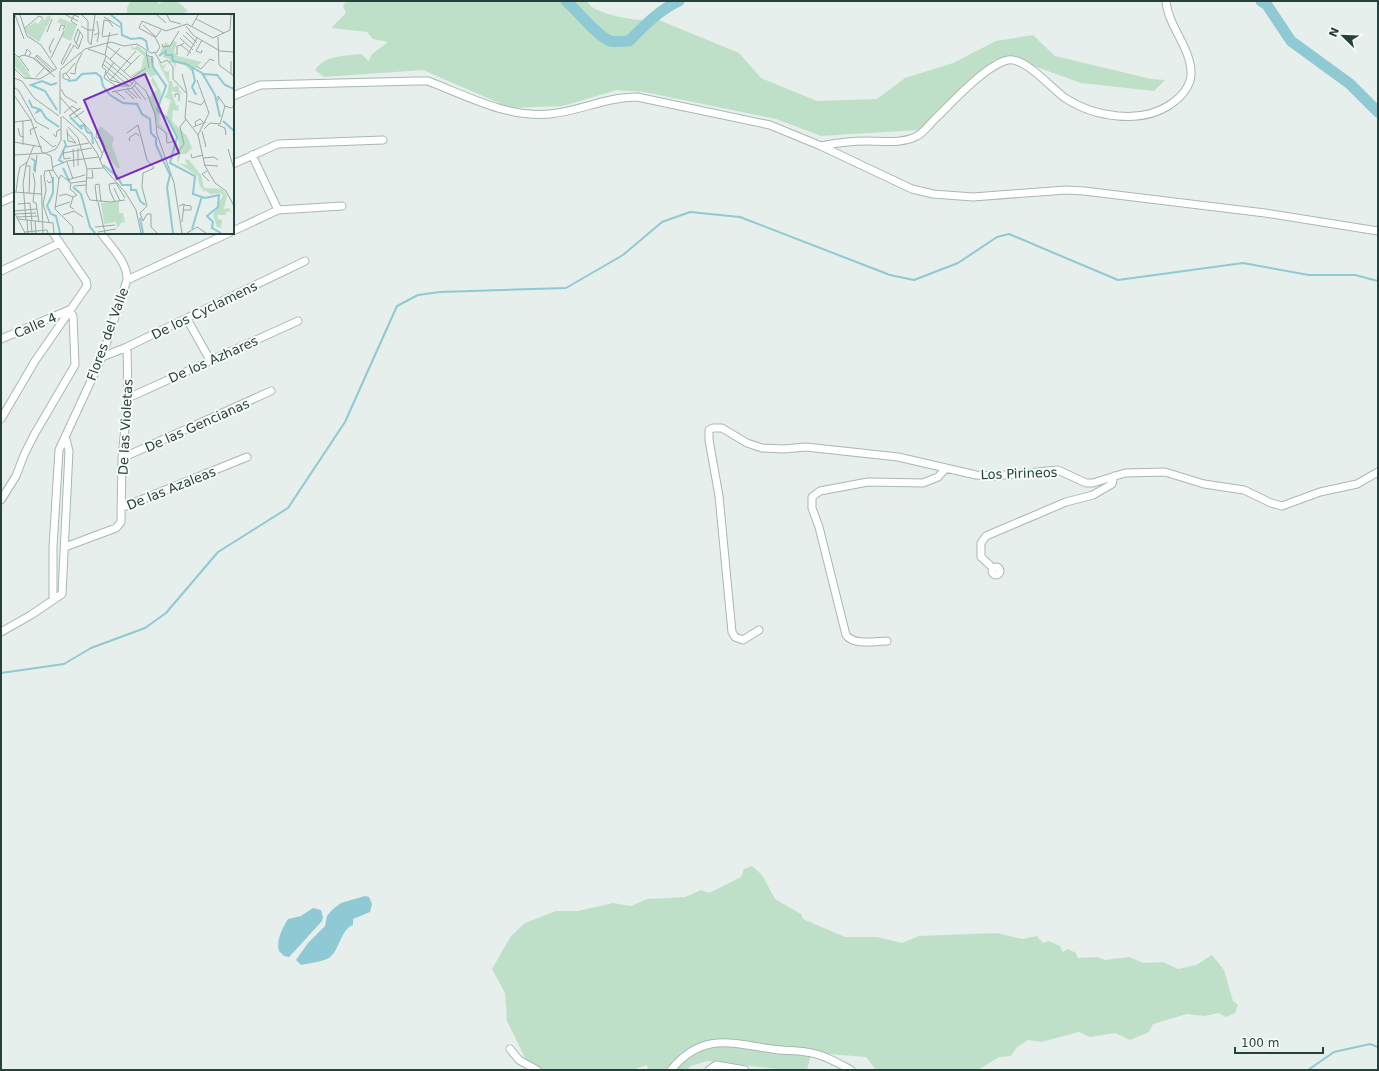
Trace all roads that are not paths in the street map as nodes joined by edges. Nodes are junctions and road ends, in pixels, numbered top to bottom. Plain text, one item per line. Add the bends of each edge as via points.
1 (1166, 1) edge
2 (234, 96) edge
3 (384, 140) dead end
4 (821, 146) junction
5 (252, 155) junction
6 (234, 164) edge
7 (14, 196) edge
8 (1, 202) edge
9 (342, 206) dead end
10 (278, 210) junction
11 (234, 231) edge
12 (1378, 231) edge
13 (54, 234) edge
14 (102, 234) edge
15 (227, 234) edge
16 (60, 243) junction
17 (305, 261) dead end
18 (1, 271) edge
19 (127, 280) junction
20 (69, 310) junction
21 (187, 319) junction
22 (298, 321) dead end
23 (1, 339) edge
24 (127, 347) junction
25 (102, 356) junction
26 (210, 360) junction
27 (271, 391) dead end
28 (128, 398) junction
29 (1, 419) edge
30 (66, 439) junction
31 (247, 457) dead end
32 (122, 458) junction
33 (946, 468) junction
34 (1378, 472) edge
35 (1114, 476) junction
36 (1, 500) edge
37 (121, 508) junction
38 (65, 547) junction
39 (993, 568) dead end
40 (53, 600) junction
41 (759, 630) dead end
42 (1, 632) edge
43 (887, 641) dead end
44 (510, 1050) dead end
45 (537, 1070) edge
46 (671, 1070) edge
47 (709, 1070) edge
48 (744, 1070) edge
49 (851, 1070) edge

1 - 4 street via 1169,18 1189,59 1191,76 1189,85 1176,100 1153,113 1138,116 1091,110 1064,97 1024,64 1007,60 971,84 919,135 900,141 848,142
2 - 4 street via 267,84 428,81 521,114 550,114 619,97 637,97 770,125
3 - 5 street via 278,144
4 - 12 street via 912,189 933,194 973,197 1051,190 1084,190 1265,212
5 - 6 street
5 - 10 street
7 - 8 street
9 - 10 street
10 - 11 street
13 - 16 street
14 - 19 street, Flores del Valle via 122,262
15 - 19 street
16 - 18 street
16 - 20 street via 86,281 85,290
17 - 21 street, De los Cyclamens
19 - 25 street, Flores del Valle
20 - 23 street, Calle 4
20 - 29 street
20 - 36 street via 74,325 75,365 34,435 16,476
21 - 24 street, De los Cyclamens
21 - 26 street
22 - 26 street, De los Azhares
24 - 25 street, De los Cyclamens
24 - 28 street, De las Violetas
25 - 30 street, Flores del Valle
26 - 28 street, De los Azhares
27 - 32 street, De las Gencianas
28 - 32 street, De las Violetas
30 - 38 street via 69,451
30 - 40 street, Flores del Valle via 59,450 53,547
31 - 37 street, De las Azaleas
32 - 37 street, De las Violetas
33 - 35 street, Los Pirineos via 994,476 1058,470 1086,483 1099,483
33 - 41 street, Los Pirineos via 898,457 806,447 784,450 762,448 747,443 722,428 710,429 708,433 719,496 732,632 735,637 743,640
33 - 43 street via 938,477 923,483 868,482 820,490 812,497 812,508 846,635 857,641
34 - 35 street, Los Pirineos via 1357,484 1320,492 1282,506 1244,490 1204,484 1165,472 1125,473
35 - 39 street via 1112,484 1093,495 1066,502 986,536 981,543 981,557
37 - 38 street, De las Azaleas via 121,522 118,527
38 - 40 street via 63,592
40 - 42 street
44 - 45 street via 519,1060
46 - 49 street via 696,1050 723,1041 810,1052
47 - 48 street via 716,1065

